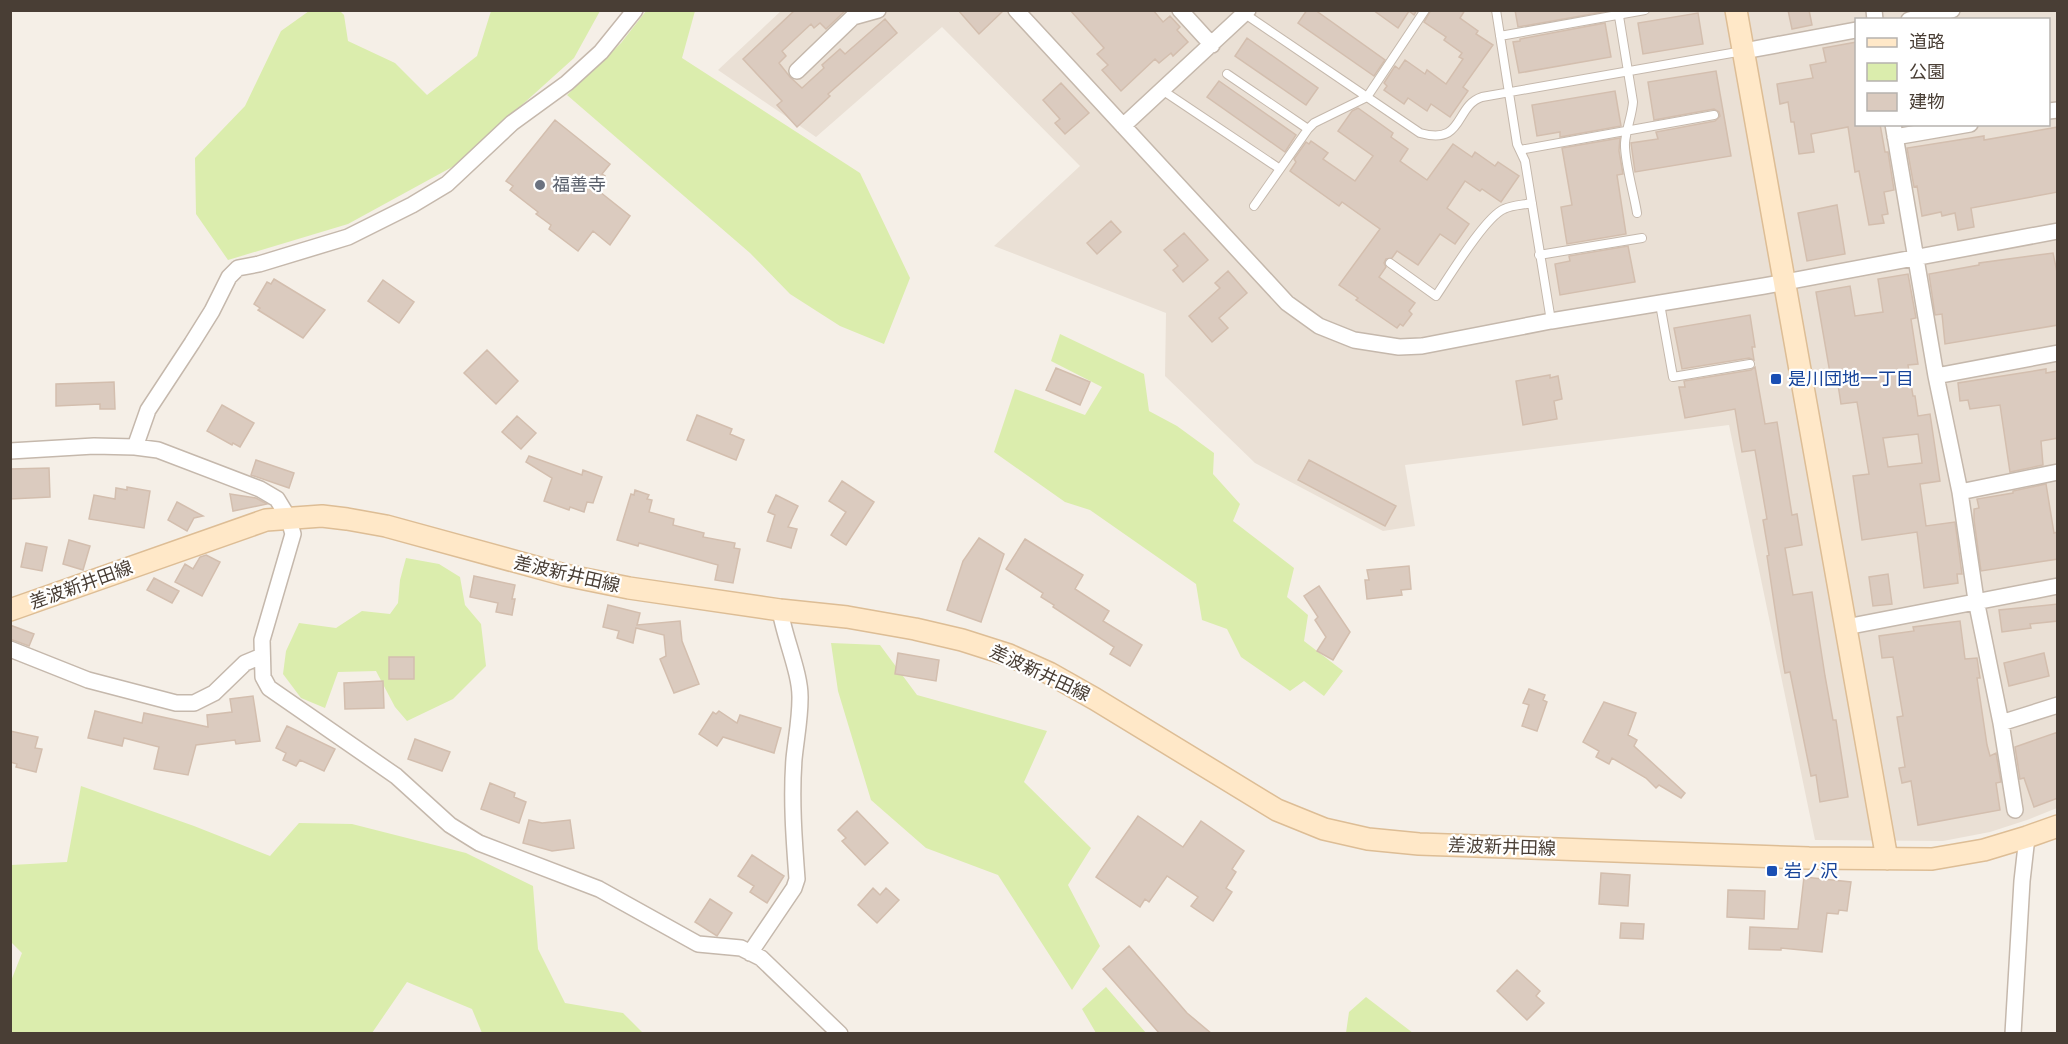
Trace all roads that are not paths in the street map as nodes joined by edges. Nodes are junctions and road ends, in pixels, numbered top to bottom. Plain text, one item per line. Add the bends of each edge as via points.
1 (635, 10) edge
2 (878, 10) edge
3 (1016, 10) edge
4 (1180, 10) edge
5 (1425, 10) edge
6 (1496, 10) edge
7 (1645, 10) edge
8 (1736, 10) edge
9 (1952, 10) edge
10 (1247, 12) edge
11 (1619, 13) edge
12 (1918, 18) edge
13 (1855, 30) edge
14 (1500, 36) junction
15 (1212, 45) junction
16 (1744, 51) junction
17 (797, 71) dead end
18 (1629, 71) junction
19 (1227, 74) dead end
20 (1162, 90) junction
21 (1509, 91) junction
22 (1367, 97) junction
23 (1714, 115) dead end
24 (1123, 126) junction
25 (1948, 126) edge
26 (1308, 129) junction
27 (1627, 131) junction
28 (1894, 131) edge
29 (1520, 150) junction
30 (1280, 169) junction
31 (1532, 203) junction
32 (1254, 206) dead end
33 (1637, 213) dead end
34 (2058, 231) edge
35 (1642, 238) dead end
36 (1539, 255) junction
37 (1915, 257) junction
38 (1390, 263) dead end
39 (1784, 282) junction
40 (1660, 304) junction
41 (1551, 321) junction
42 (2058, 353) edge
43 (1750, 364) dead end
44 (1935, 376) junction
45 (135, 447) junction
46 (10, 451) edge
47 (2058, 472) edge
48 (1960, 492) junction
49 (288, 517) junction
50 (2058, 586) edge
51 (1976, 600) junction
52 (10, 610) edge
53 (780, 610) junction
54 (1846, 627) junction
55 (10, 649) edge
56 (262, 656) junction
57 (2058, 705) edge
58 (2001, 723) junction
59 (2015, 810) dead end
60 (2058, 826) edge
61 (2027, 837) junction
62 (1887, 859) junction
63 (750, 953) junction
64 (840, 1034) edge
65 (2013, 1034) edge

1 - 45 street via 601,51 567,83 512,123 447,184 348,237 238,268 148,410
2 - 17 street via 853,17
3 - 24 street
4 - 15 street
5 - 22 lane
6 - 14 lane
7 - 11 lane
8 - 16 main road
9 - 12 street
10 - 15 street
10 - 22 lane
11 - 14 lane
11 - 18 lane
13 - 16 street
14 - 21 lane
15 - 20 street
16 - 18 lane
16 - 39 main road
18 - 21 lane
18 - 27 lane via 1634,102
19 - 26 lane
20 - 24 street
20 - 30 lane
21 - 22 lane via 1477,98 1454,128 1439,137 1420,133
21 - 29 lane
22 - 26 lane
23 - 27 lane
24 - 41 street via 1287,303 1319,326 1354,340 1399,347
25 - 28 street
26 - 30 lane
27 - 29 lane
27 - 33 lane via 1625,145
28 - 37 street
29 - 31 lane
30 - 32 lane
31 - 36 lane
31 - 38 lane via 1497,213 1473,240 1437,296
34 - 37 street
35 - 36 lane
36 - 41 lane
37 - 39 street
37 - 44 street
39 - 40 street
39 - 54 main road
40 - 41 street
40 - 43 lane via 1673,377
42 - 44 street
44 - 48 street
45 - 46 street
45 - 49 street via 158,450 260,489 277,499
47 - 48 street
48 - 51 street
49 - 52 main road, 差波新井田線 via 228,532
49 - 53 main road, 差波新井田線 via 322,516 386,526 565,575
49 - 56 street via 293,534 262,640
50 - 51 street
51 - 54 street
51 - 58 street
53 - 62 main road, 差波新井田線 via 915,629 1009,655 1095,699 1277,810 1368,839 1419,844
53 - 63 street via 800,698 792,812 797,879
54 - 62 main road
55 - 56 street via 88,680 176,703 194,702 214,693 245,663
56 - 63 street via 263,677 269,688 396,776 450,825 480,843 599,889 698,944 741,948
57 - 58 street
58 - 59 street
60 - 61 main road, 差波新井田線
61 - 62 main road, 差波新井田線 via 1932,859
61 - 65 street
63 - 64 street via 761,958

